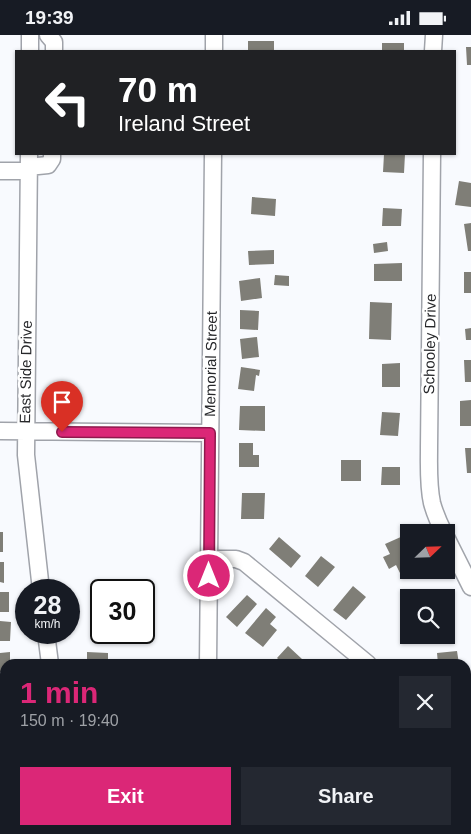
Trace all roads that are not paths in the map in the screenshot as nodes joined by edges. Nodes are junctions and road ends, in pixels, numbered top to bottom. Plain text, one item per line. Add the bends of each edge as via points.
1 (30, 35) edge
2 (48, 35) edge
3 (214, 35) edge
4 (434, 35) edge
5 (30, 50) edge
6 (54, 50) edge
7 (214, 50) edge
8 (433, 50) edge
9 (52, 155) edge
10 (213, 155) edge
11 (432, 155) edge
12 (28, 164) edge
13 (0, 171) edge
14 (0, 431) edge
15 (26, 432) junction
16 (210, 433) junction
17 (440, 524) edge
18 (455, 555) edge
19 (209, 559) junction
20 (40, 579) edge
21 (471, 587) edge
22 (47, 644) edge
23 (49, 659) edge
24 (208, 659) edge
25 (362, 659) edge

1 - 5 street
2 - 6 street via 54,42
3 - 7 street
4 - 8 street
9 - 12 street via 48,165
10 - 16 street, Memorial Street
11 - 17 street, Schooley Drive via 429,448 432,504
12 - 13 street
12 - 15 street, East Side Drive
14 - 15 street
15 - 16 street
15 - 20 street, East Side Drive
16 - 19 street, Memorial Street
18 - 21 street
19 - 24 street, Memorial Street
19 - 25 street via 244,562
22 - 23 street

